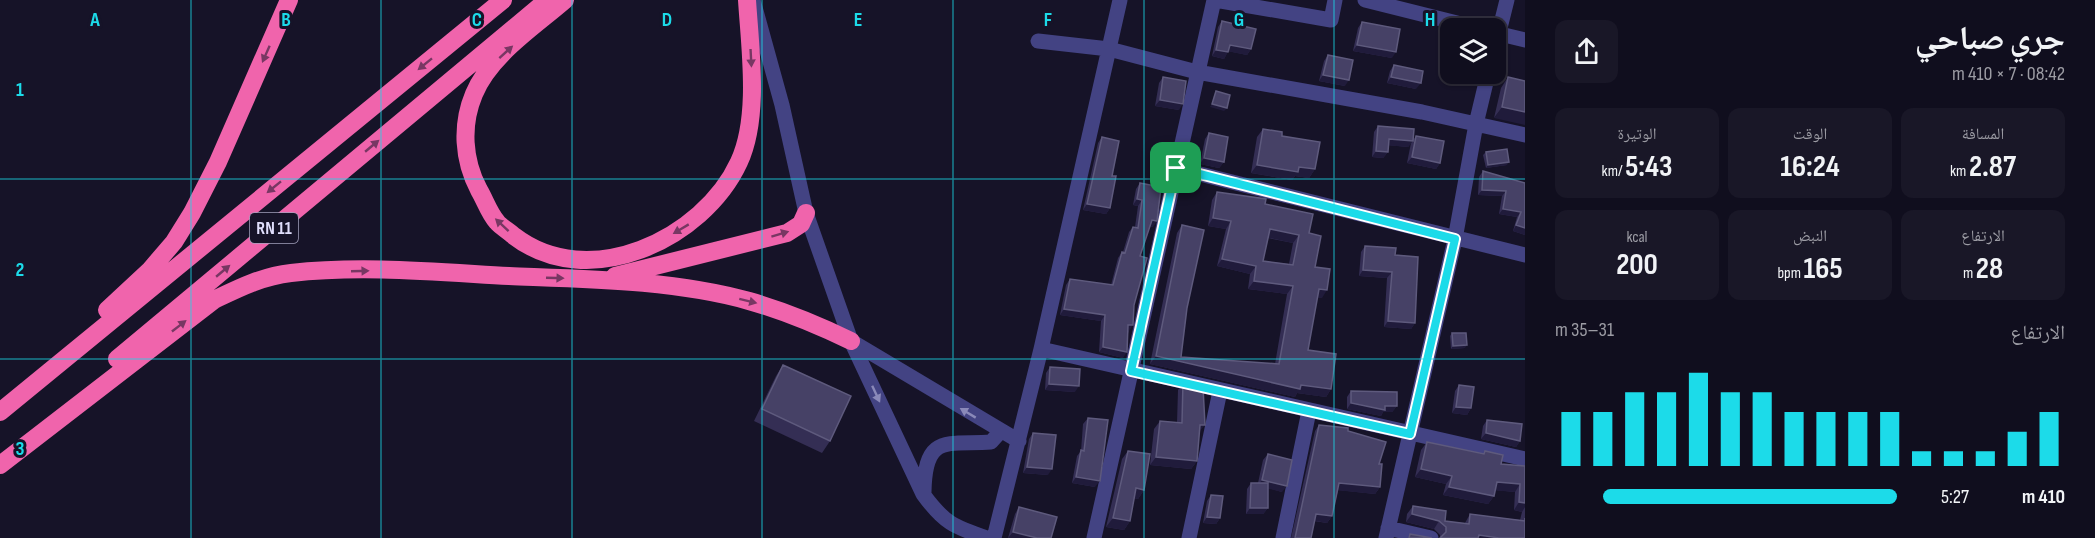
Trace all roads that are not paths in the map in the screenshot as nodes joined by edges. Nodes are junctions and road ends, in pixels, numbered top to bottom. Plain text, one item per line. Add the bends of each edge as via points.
1 (289, 0) edge
2 (503, 0) edge
3 (547, 0) edge
4 (565, 0) edge
5 (747, 0) edge
6 (753, 0) edge
7 (1120, 0) edge
8 (1215, 0) edge
9 (1335, 0) edge
10 (1365, 0) edge
11 (1507, 0) edge
12 (1502, 18) edge
13 (1440, 19) edge
14 (1506, 38) edge
15 (1525, 40) edge
16 (1038, 41) dead end
17 (1109, 48) junction
18 (1197, 72) junction
19 (1486, 84) edge
20 (1476, 124) junction
21 (1525, 135) edge
22 (1176, 168) junction
23 (806, 213) junction
24 (1455, 239) junction
25 (1525, 255) edge
26 (602, 280) junction
27 (851, 341) junction
28 (1041, 349) junction
29 (1131, 371) junction
30 (37, 381) junction
31 (1220, 391) junction
32 (1309, 411) junction
33 (0, 412) edge
34 (1000, 432) junction
35 (1410, 434) junction
36 (1019, 441) junction
37 (0, 456) edge
38 (1525, 459) edge
39 (0, 465) edge
40 (924, 494) junction
41 (1387, 533) edge
42 (987, 538) edge
43 (994, 538) edge
44 (1094, 538) edge
45 (1189, 538) edge
46 (1283, 538) edge
47 (1431, 538) edge

1 -> 30 highway via 218,162 174,242 150,270 67,342
2 -> 30 highway, RN 11
37 -> 3 highway, RN 11
5 -> 4 highway via 752,66 750,126 740,162 720,193 689,224 654,245 606,259 564,258 528,246 497,222 469,170 465,120 475,91 499,58
6 - 23 street
7 - 17 street
8 - 9 street via 1331,20
8 - 18 street
10 - 13 street
11 - 12 street
14 - 15 street
16 - 17 street
17 - 18 street
17 - 28 street
18 - 20 street
18 - 22 street
19 - 20 street
20 - 21 street
20 - 24 street
22 - 24 street
22 - 29 street
26 -> 23 highway via 787,233 801,224
23 - 27 street
24 - 25 street
24 - 35 street
26 -> 27 highway via 748,300
39 -> 26 highway via 214,300 251,282 290,273 376,270
34 -> 27 street
27 -> 40 street
28 - 29 street
28 - 36 street
29 - 31 street
29 - 44 street
30 - 33 highway, RN 11
31 - 32 street
31 - 45 street
32 - 35 street
32 - 46 street
34 - 36 street
34 - 40 street via 991,442 949,442 939,447 924,471
35 - 38 street
35 - 41 street
36 - 43 street
40 - 42 street via 940,517
41 - 47 street

